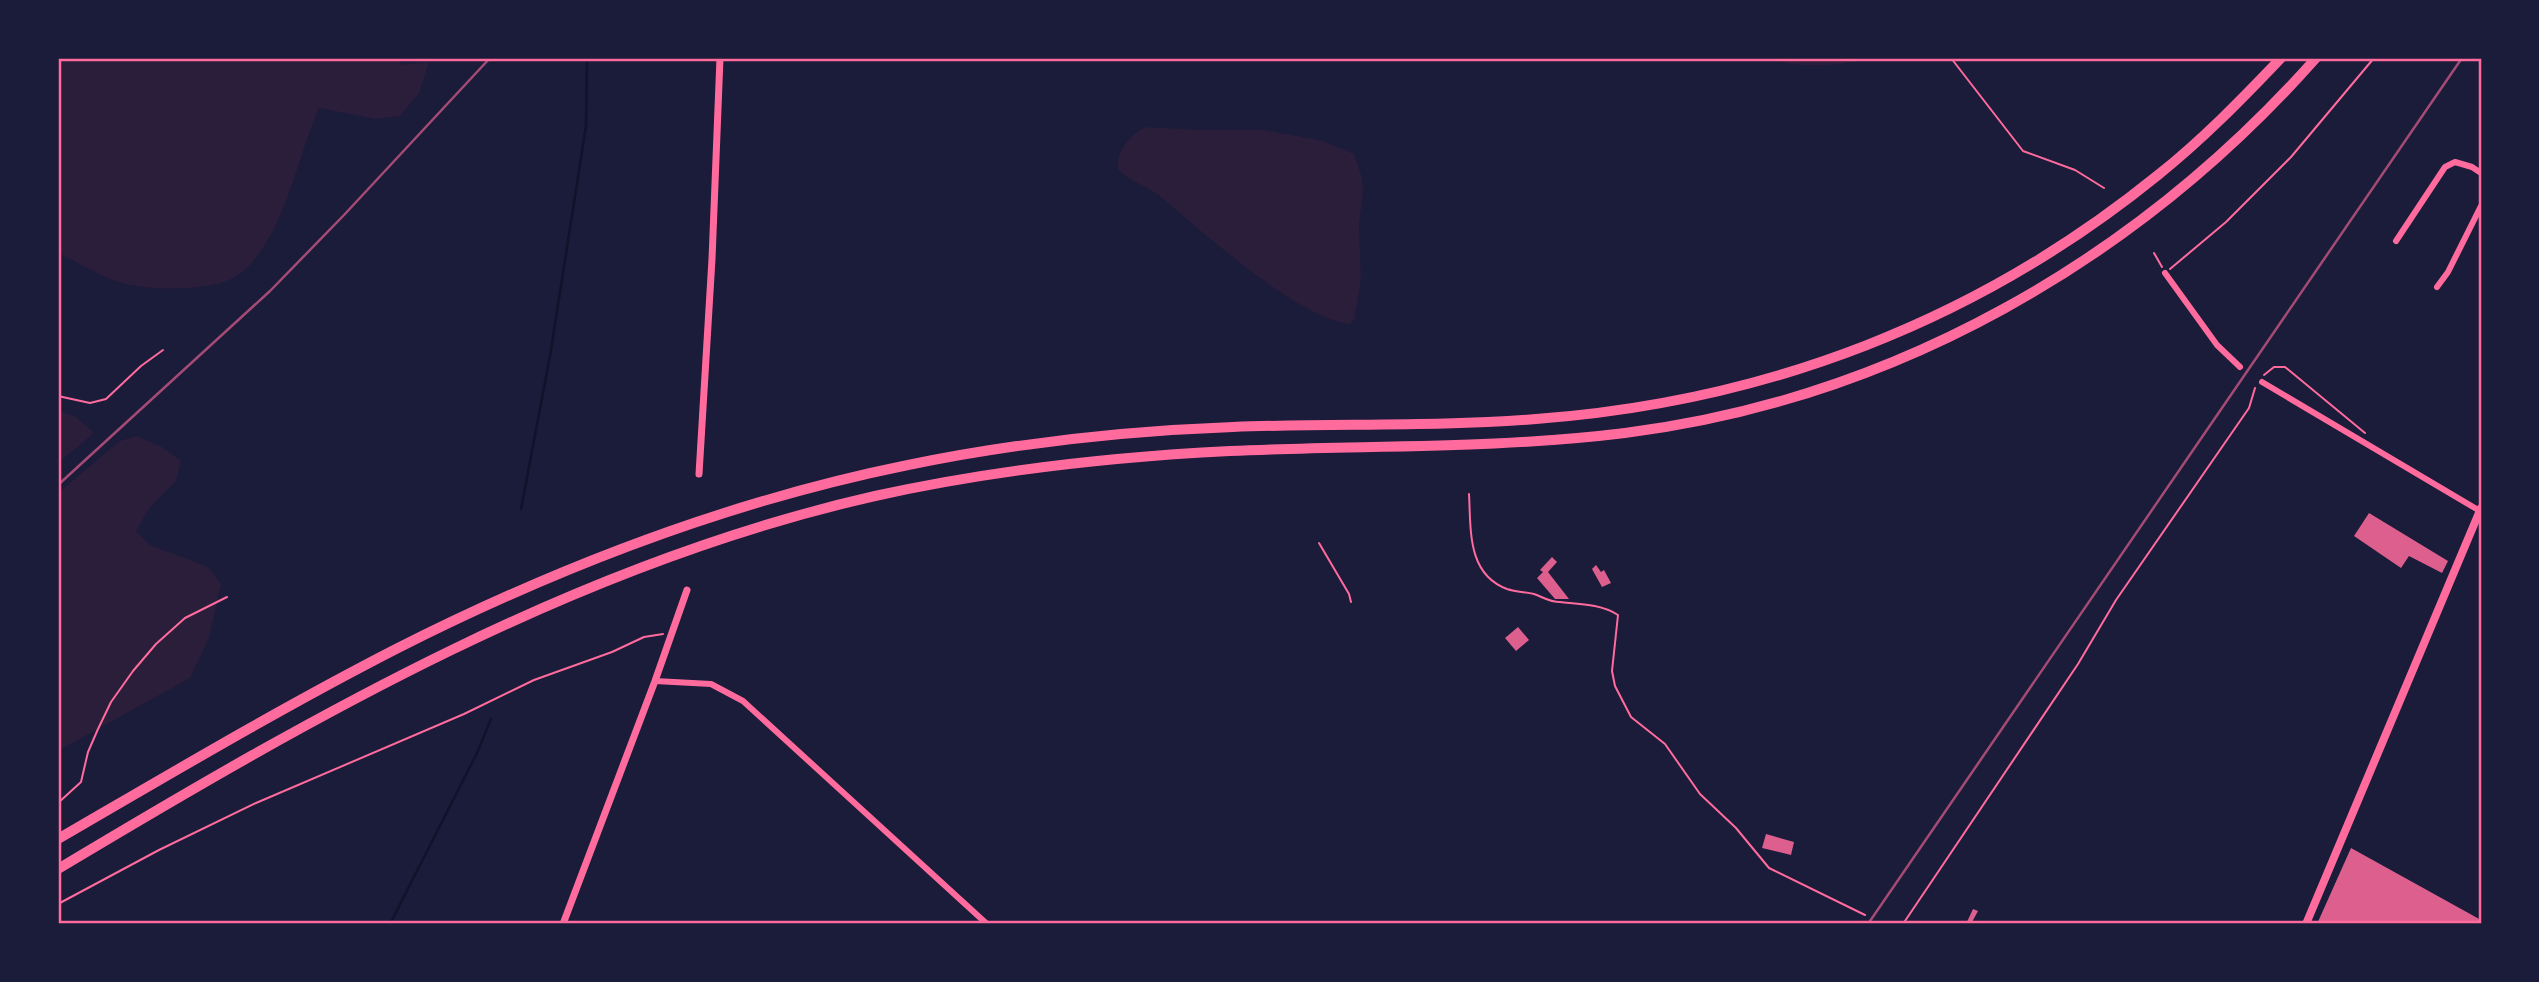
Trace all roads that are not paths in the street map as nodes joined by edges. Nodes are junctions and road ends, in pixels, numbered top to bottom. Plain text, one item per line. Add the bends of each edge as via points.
1 (720, 58) edge
2 (2281, 58) edge
3 (2316, 58) edge
4 (2481, 173) edge
5 (2481, 206) edge
6 (2396, 241) dead end
7 (2165, 273) road end
8 (2437, 287) dead end
9 (2240, 367) dead end
10 (2262, 382) dead end
11 (699, 474) dead end
12 (2481, 509) edge
13 (687, 590) dead end
14 (655, 681) junction
15 (58, 839) edge
16 (58, 869) edge
17 (563, 924) edge
18 (987, 924) edge
19 (2306, 924) edge

1 - 11 street
2 - 15 highway via 2160,174 2047,255 1956,307 1804,368 1751,385 1624,410 1537,419 1234,427 1090,437 954,456 802,490 646,539 471,613 331,684
3 - 16 highway via 2230,146 2117,240 2004,310 1860,376 1719,416 1626,432 1092,461 937,483 800,515 648,566 466,643 302,726
4 - 6 street via 2455,162 2445,167
5 - 8 street
7 - 9 street via 2208,335
10 - 12 street
12 - 19 main road
13 - 14 street
14 - 17 street
14 - 18 street via 711,684 743,701

